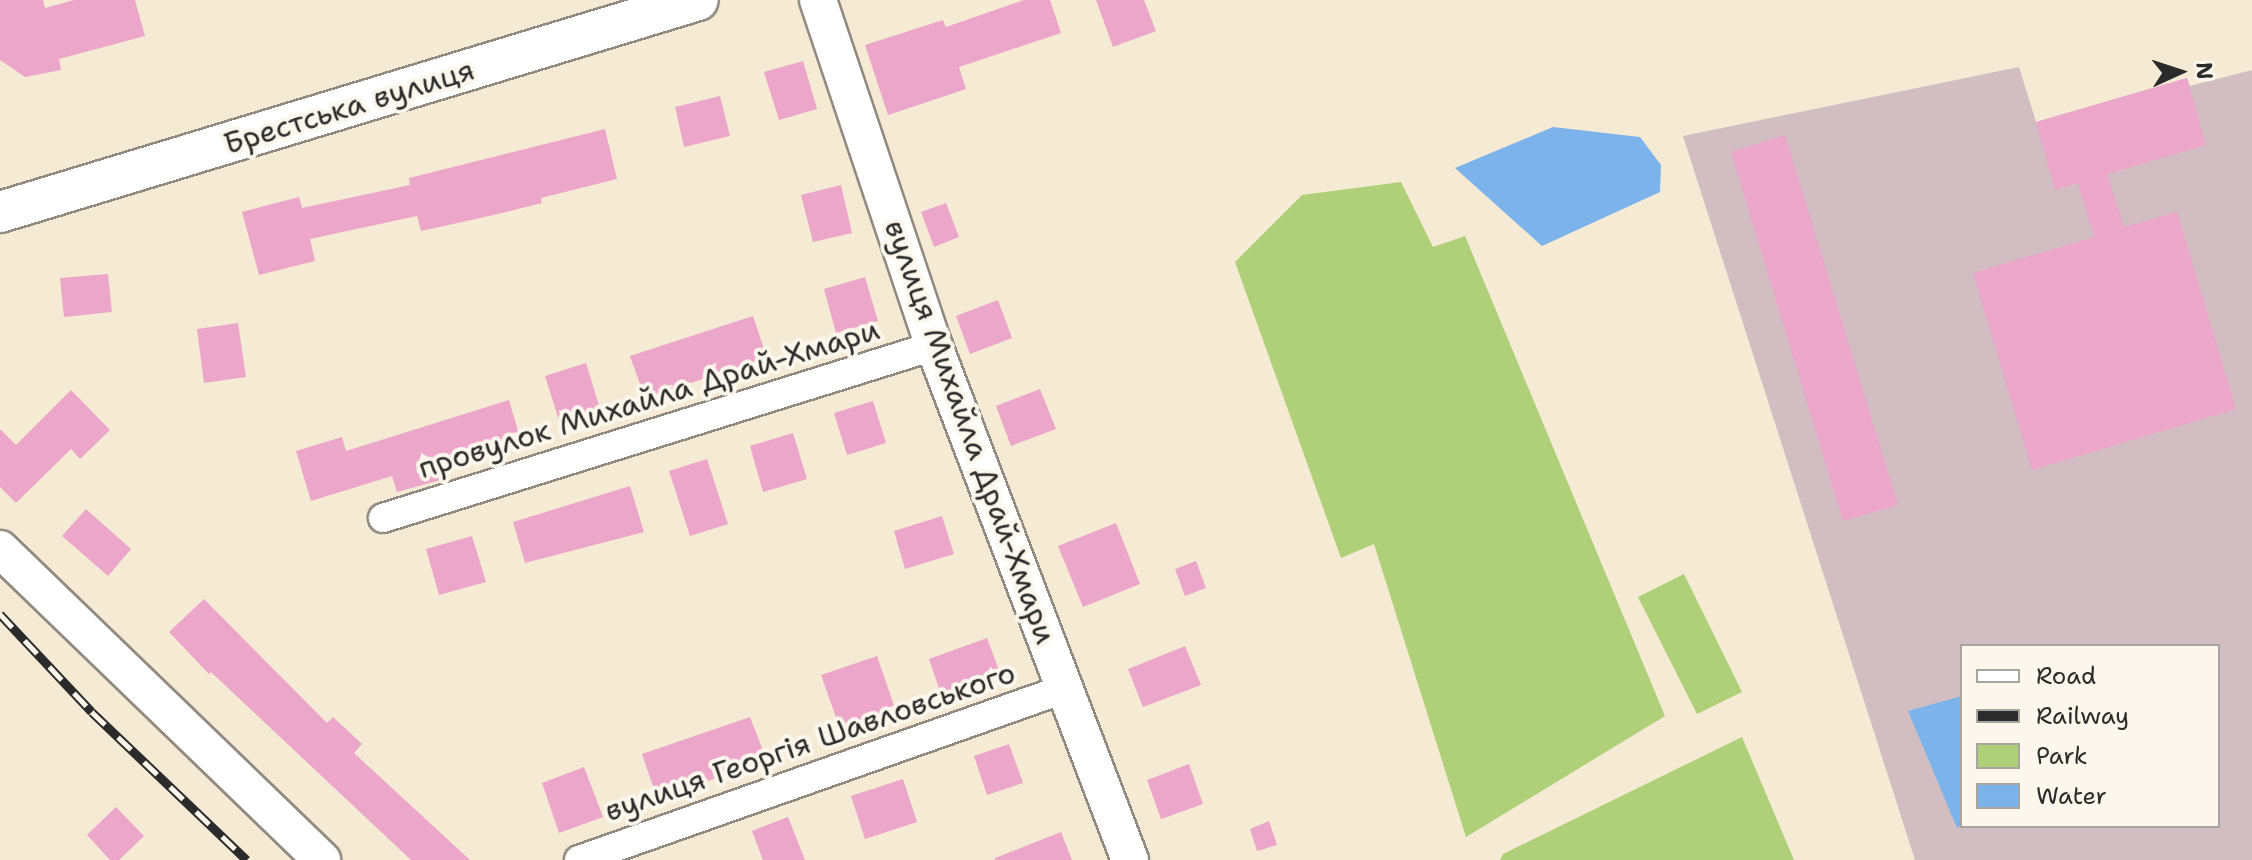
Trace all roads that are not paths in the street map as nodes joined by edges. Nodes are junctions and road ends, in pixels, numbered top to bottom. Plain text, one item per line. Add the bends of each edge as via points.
1 (698, 0) edge
2 (818, 0) edge
3 (0, 212) edge
4 (934, 346) junction
5 (383, 518) dead end
6 (0, 549) edge
7 (1064, 689) junction
8 (322, 860) edge
9 (579, 860) edge
10 (1130, 860) edge

1 - 3 highway, Брестська вулиця
2 - 4 main road, вулиця Михайла Драй-Хмари
4 - 5 street, провулок Михайла Драй-Хмари
4 - 7 main road, вулиця Михайла Драй-Хмари
6 - 8 main road
7 - 9 street, вулиця Георгія Шавловського
7 - 10 main road, вулиця Михайла Драй-Хмари

